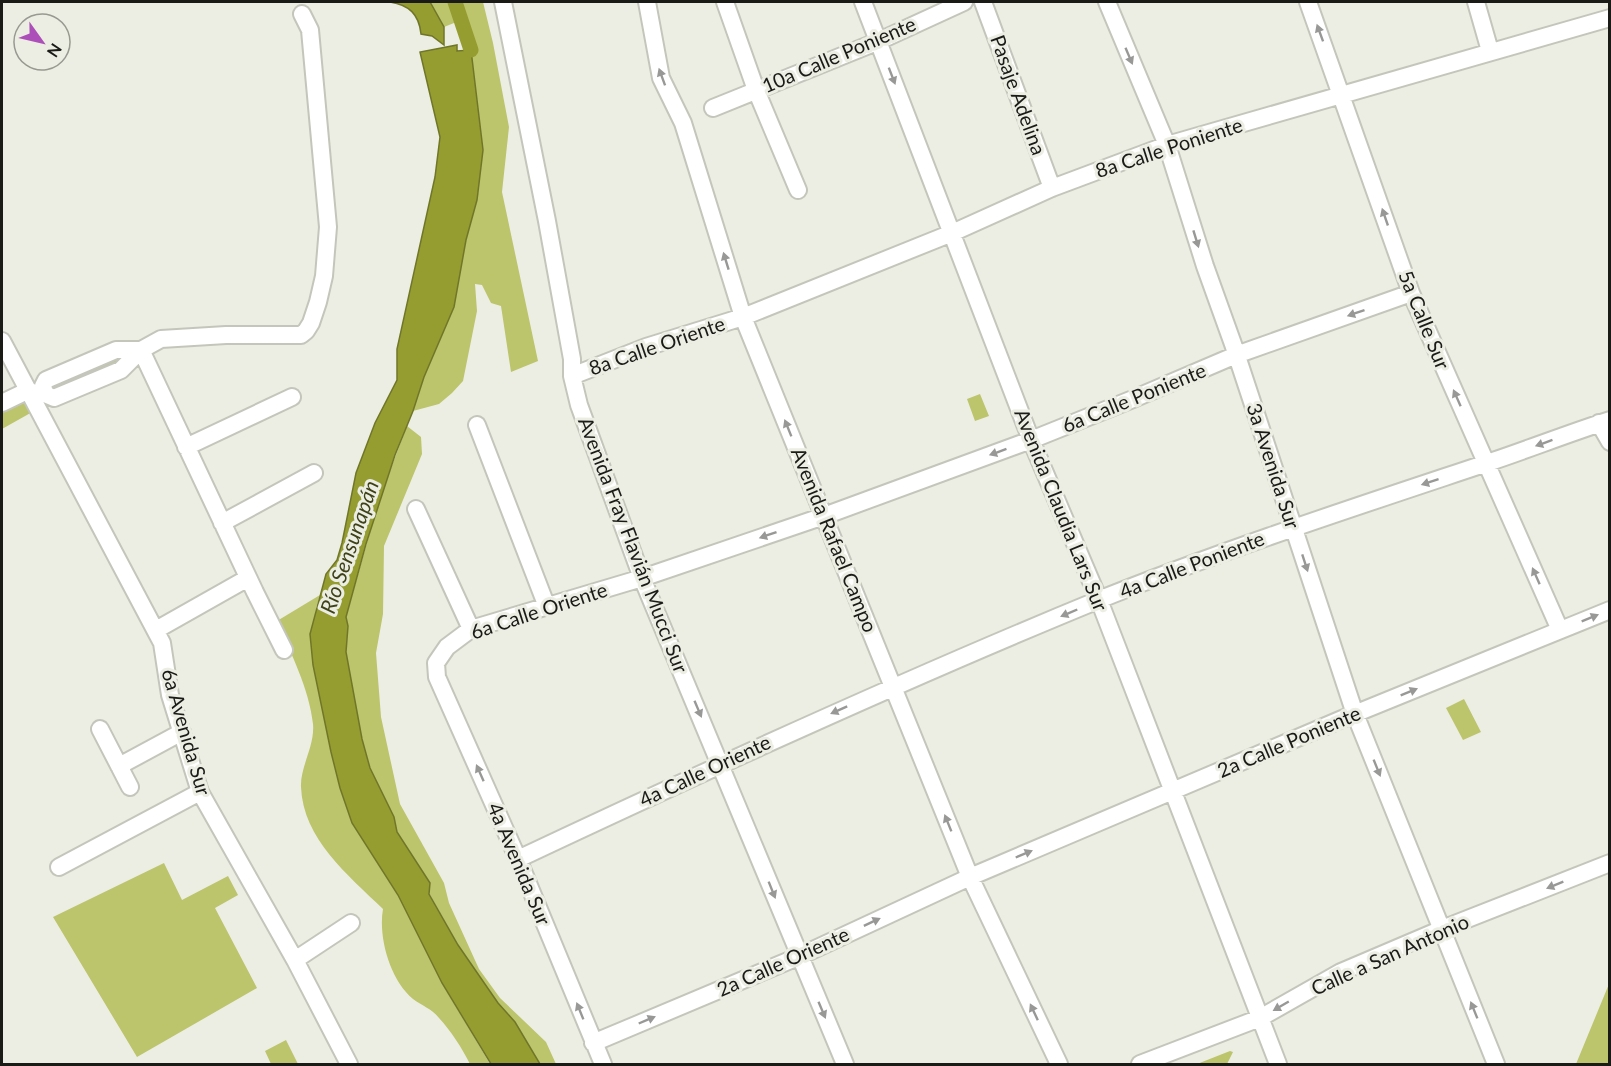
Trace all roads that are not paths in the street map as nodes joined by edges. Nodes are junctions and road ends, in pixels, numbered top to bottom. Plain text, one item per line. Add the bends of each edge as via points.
1 (503, 2) edge
2 (647, 2) edge
3 (725, 2) edge
4 (864, 2) edge
5 (964, 2) edge
6 (983, 2) edge
7 (1107, 2) edge
8 (1308, 2) edge
9 (1476, 2) edge
10 (302, 14) dead end
11 (1610, 18) edge
12 (879, 41) junction
13 (1490, 51) junction
14 (756, 90) junction
15 (1342, 96) junction
16 (713, 108) dead end
17 (1167, 145) junction
18 (798, 189) dead end
19 (1052, 189) junction
20 (952, 233) junction
21 (1411, 293) junction
22 (743, 317) junction
23 (2, 341) edge
24 (141, 350) junction
25 (1236, 355) junction
26 (572, 376) junction
27 (35, 392) junction
28 (292, 397) dead end
29 (2, 403) edge
30 (1604, 421) edge
31 (477, 425) dead end
32 (1030, 440) junction
33 (1610, 442) edge
34 (186, 447) junction
35 (1486, 464) junction
36 (314, 473) dead end
37 (416, 509) dead end
38 (824, 516) junction
39 (222, 523) junction
40 (1294, 527) junction
41 (248, 578) junction
42 (642, 578) junction
43 (1099, 600) junction
44 (547, 607) junction
45 (1610, 610) edge
46 (471, 629) junction
47 (156, 630) junction
48 (1560, 630) junction
49 (284, 650) dead end
50 (436, 663) joint
51 (893, 687) junction
52 (1355, 714) junction
53 (100, 729) dead end
54 (182, 732) junction
55 (720, 763) junction
56 (119, 766) junction
57 (130, 787) dead end
58 (1172, 791) junction
59 (200, 792) junction
60 (518, 859) junction
61 (1609, 864) edge
62 (59, 867) dead end
63 (970, 877) junction
64 (351, 923) dead end
65 (1442, 929) junction
66 (800, 956) junction
67 (295, 960) junction
68 (1260, 1018) junction
69 (593, 1043) junction
70 (349, 1065) edge
71 (603, 1065) edge
72 (845, 1065) edge
73 (1059, 1065) edge
74 (1140, 1065) edge
75 (1278, 1065) edge
76 (1496, 1065) edge

1 - 26 street, Avenida Fray Flavián Mucci Sur via 547,221
22 -> 2 street, Avenida Rafael Campo via 683,123 661,78
3 - 14 street
4 - 12 street, Avenida Claudia Lars Sur
5 - 12 street, 10a Calle Poniente
6 - 19 street, Pasaje Adelina
7 -> 17 street, 3a Avenida Sur
15 -> 8 street, 5a Calle Sur
9 - 13 street
10 - 24 street via 310,30 328,227 324,276 311,323 301,335 161,339
11 - 13 street, 8a Calle Poniente
12 - 14 street, 10a Calle Poniente
12 -> 20 street, Avenida Claudia Lars Sur
13 - 15 street, 8a Calle Poniente
14 - 16 street, 10a Calle Poniente
14 - 18 street
15 - 17 street, 8a Calle Poniente
21 -> 15 street, 5a Calle Sur
17 - 19 street, 8a Calle Poniente
17 -> 25 street, 3a Avenida Sur
19 - 20 street, 8a Calle Poniente
20 - 22 street, 8a Calle Poniente
20 - 32 street, Avenida Claudia Lars Sur
21 -> 25 street, 6a Calle Poniente
35 -> 21 street, 5a Calle Sur
22 - 26 street, 8a Calle Oriente via 646,347
38 -> 22 street, Avenida Rafael Campo
23 - 27 street, 6a Avenida Sur
24 - 27 street via 121,370 54,398
24 - 34 street
25 - 32 street, 6a Calle Poniente
25 - 40 street, 3a Avenida Sur
26 - 42 street, Avenida Fray Flavián Mucci Sur
27 - 29 street
27 - 47 street, 6a Avenida Sur
28 - 34 street
30 - 33 street
30 -> 35 street, 4a Calle Poniente
31 - 44 street
32 -> 38 street, 6a Calle Poniente
32 - 43 street, Avenida Claudia Lars Sur
34 - 39 street
35 -> 40 street, 4a Calle Poniente
48 -> 35 street, 5a Calle Sur
36 - 39 street
37 - 46 street
38 -> 42 street, 6a Calle Oriente
38 - 51 street, Avenida Rafael Campo
39 - 41 street
40 - 43 street, 4a Calle Poniente
40 -> 52 street, 3a Avenida Sur
41 - 47 street
41 - 49 street
42 - 44 street, 6a Calle Oriente
42 -> 55 street, Avenida Fray Flavián Mucci Sur
43 -> 51 street, 4a Calle Poniente
43 - 58 street, Avenida Claudia Lars Sur
44 - 46 street, 6a Calle Oriente
48 -> 45 street, 2a Calle Poniente
46 - 50 street, 6a Calle Oriente via 447,648
47 - 54 street, 6a Avenida Sur
52 -> 48 street, 2a Calle Poniente
60 -> 50 street, 4a Avenida Sur via 437,677
51 -> 55 street, 4a Calle Oriente
63 -> 51 street, Avenida Rafael Campo
52 - 58 street, 2a Calle Poniente
52 -> 65 street, 3a Avenida Sur
53 - 56 street
54 - 56 street
54 - 59 street, 6a Avenida Sur
55 - 60 street, 4a Calle Oriente
55 -> 66 street, Avenida Fray Flavián Mucci Sur
56 - 57 street
63 -> 58 street, 2a Calle Poniente
58 - 68 street, Avenida Claudia Lars Sur
59 - 62 street
59 - 67 street, 6a Avenida Sur
69 -> 60 street, 4a Avenida Sur
61 -> 65 street, Calle a San Antonio
66 -> 63 street, 2a Calle Oriente
73 -> 63 street, Avenida Rafael Campo
64 - 67 street
65 -> 68 street, Calle a San Antonio via 1341,972
76 -> 65 street, 3a Avenida Sur
69 -> 66 street, 2a Calle Oriente
66 -> 72 street, Avenida Fray Flavián Mucci Sur
67 - 70 street, 6a Avenida Sur
68 - 74 street, Calle a San Antonio
68 - 75 street, Avenida Claudia Lars Sur
69 - 71 street, 4a Avenida Sur

